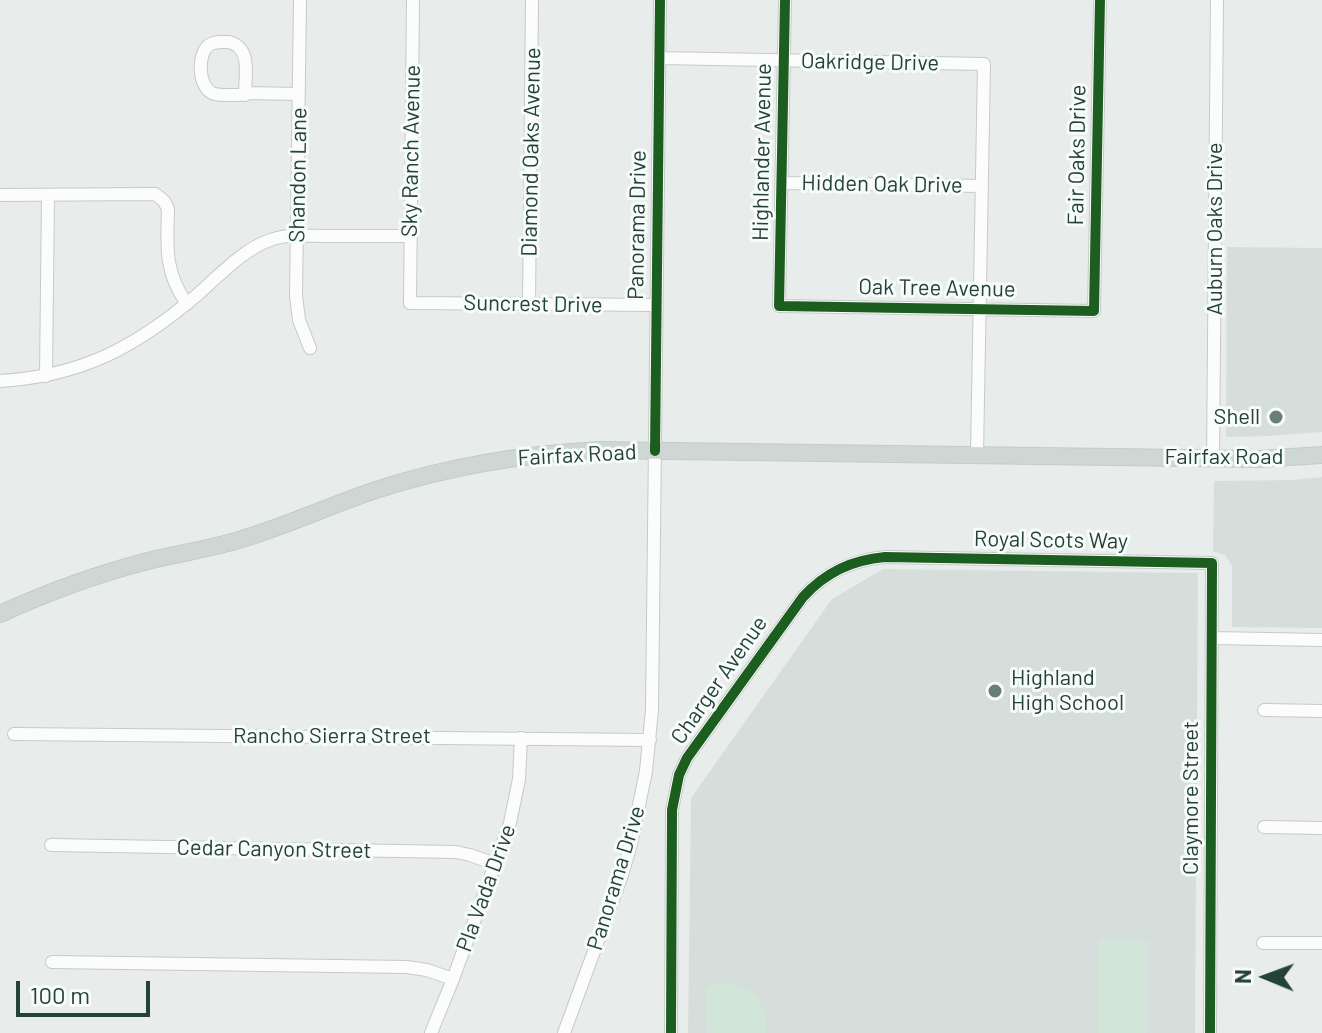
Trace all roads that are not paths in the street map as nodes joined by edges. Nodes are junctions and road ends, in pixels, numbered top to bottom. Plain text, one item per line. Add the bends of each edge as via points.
1 (300, 0) edge
2 (413, 0) edge
3 (532, 0) edge
4 (660, 0) edge
5 (785, 0) edge
6 (1100, 0) edge
7 (1217, 0) edge
8 (659, 58) junction
9 (784, 60) junction
10 (245, 93) junction
11 (299, 94) junction
12 (782, 183) junction
13 (982, 186) junction
14 (0, 195) edge
15 (48, 195) junction
16 (297, 235) junction
17 (410, 236) junction
18 (410, 303) joint
19 (187, 304) junction
20 (529, 304) junction
21 (657, 305) junction
22 (779, 306) joint
23 (980, 309) junction
24 (1094, 311) joint
25 (310, 348) dead end
26 (46, 376) junction
27 (0, 381) edge
28 (655, 451) junction
29 (977, 454) junction
30 (1322, 455) edge
31 (1213, 458) junction
32 (889, 557) joint
33 (1212, 563) joint
34 (0, 614) edge
35 (1212, 638) junction
36 (1322, 640) edge
37 (1264, 710) dead end
38 (1322, 711) edge
39 (14, 734) dead end
40 (521, 738) junction
41 (650, 740) junction
42 (1264, 827) dead end
43 (1322, 828) edge
44 (51, 845) dead end
45 (495, 864) junction
46 (1263, 943) dead end
47 (1322, 943) edge
48 (52, 962) dead end
49 (453, 979) junction
50 (431, 1033) edge
51 (564, 1033) edge
52 (671, 1033) edge
53 (1210, 1033) edge

1 - 11 street, Shandon Lane
2 - 17 street, Sky Ranch Avenue
3 - 20 street, Diamond Oaks Avenue
4 - 8 street, Panorama Drive
5 - 9 street, Highlander Avenue
6 - 24 street, Fair Oaks Drive
7 - 31 street, Auburn Oaks Drive
8 - 9 street, Oakridge Drive
8 - 21 street, Panorama Drive
9 - 12 street, Highlander Avenue
9 - 13 street, Oakridge Drive via 984,64
10 - 10 street via 214,93 205,86 205,49 216,43 239,46 246,57
10 - 11 street
11 - 16 street, Shandon Lane
12 - 13 street, Hidden Oak Drive
12 - 22 street, Highlander Avenue
13 - 23 street
14 - 15 street
15 - 19 street via 155,194 164,201 169,267
15 - 26 street
16 - 17 street
16 - 19 street via 256,247
16 - 25 street, Shandon Lane via 297,306
17 - 18 street, Sky Ranch Avenue
18 - 20 street, Suncrest Drive
19 - 26 street via 122,349
20 - 21 street, Suncrest Drive
21 - 28 street, Panorama Drive
22 - 23 street, Oak Tree Avenue
23 - 24 street, Oak Tree Avenue
23 - 29 street
26 - 27 street
28 - 29 main road, Fairfax Road
28 - 34 main road, Fairfax Road via 563,452 449,469 236,541 106,572
28 - 41 street, Panorama Drive
29 - 31 main road, Fairfax Road
30 - 31 main road, Fairfax Road
32 - 33 street, Royal Scots Way
32 - 52 street, Charger Avenue via 855,562 813,586 687,758 672,810
33 - 35 street, Claymore Street
35 - 36 street
35 - 53 street, Claymore Street
37 - 38 street
39 - 40 street, Rancho Sierra Street
40 - 41 street, Rancho Sierra Street
40 - 45 street, Pla Vada Drive via 515,803
41 - 51 street, Panorama Drive via 639,813 622,875
42 - 43 street
44 - 45 street, Cedar Canyon Street via 456,852
45 - 49 street, Pla Vada Drive
46 - 47 street
48 - 49 street via 407,967
49 - 50 street, Pla Vada Drive

